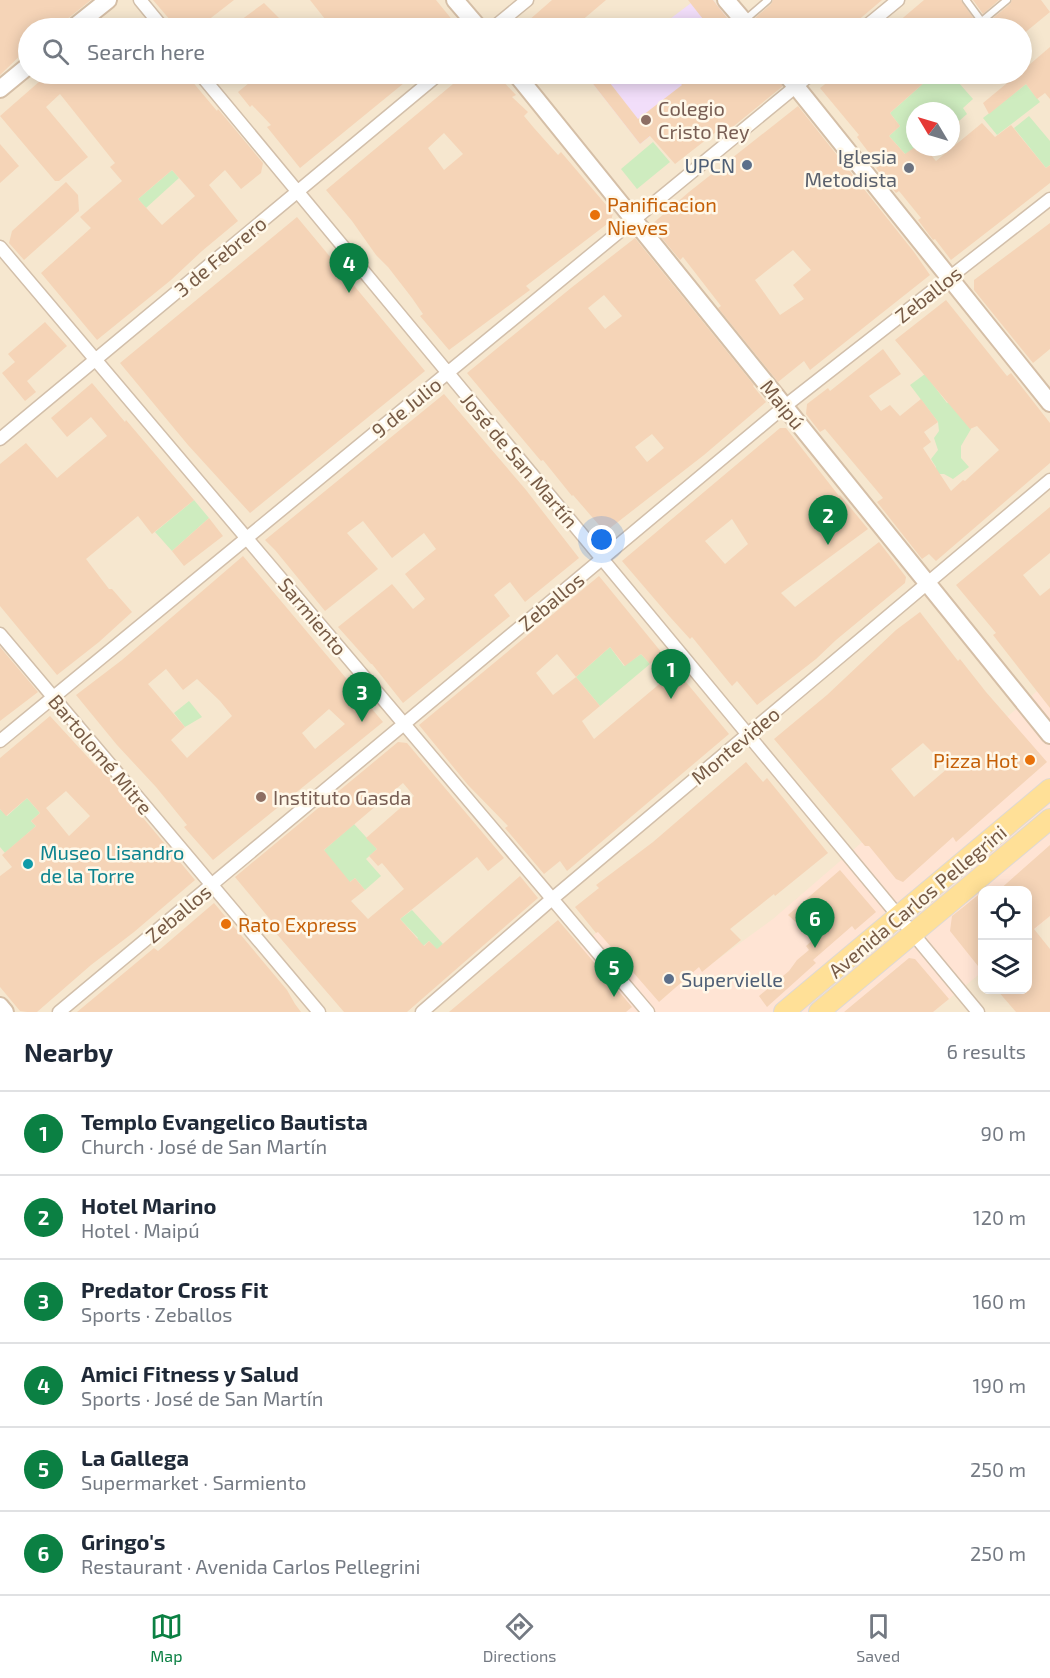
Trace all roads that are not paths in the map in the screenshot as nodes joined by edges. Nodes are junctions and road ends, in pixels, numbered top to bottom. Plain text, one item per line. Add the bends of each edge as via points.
1 (108, 0) edge
2 (140, 0) edge
3 (455, 0) edge
4 (527, 0) edge
5 (726, 0) edge
6 (768, 0) edge
7 (898, 0) edge
8 (966, 0) edge
9 (1007, 0) edge
10 (86, 18) edge
11 (155, 18) edge
12 (470, 18) edge
13 (505, 18) edge
14 (741, 18) edge
15 (753, 18) edge
16 (876, 18) edge
17 (979, 18) edge
18 (985, 18) edge
19 (18, 74) edge
20 (208, 84) edge
21 (427, 84) edge
22 (524, 84) edge
23 (786, 84) edge
24 (794, 84) edge
25 (0, 89) edge
26 (298, 191) junction
27 (1050, 199) edge
28 (634, 219) junction
29 (0, 247) edge
30 (950, 277) junction
31 (96, 360) junction
32 (448, 372) junction
33 (1050, 403) edge
34 (785, 406) junction
35 (0, 439) edge
36 (1050, 480) edge
37 (247, 538) junction
38 (602, 559) junction
39 (928, 583) junction
40 (0, 634) edge
41 (53, 697) junction
42 (404, 724) junction
43 (747, 735) junction
44 (1050, 735) edge
45 (0, 741) edge
46 (1050, 789) edge
47 (1050, 819) edge
48 (211, 885) junction
49 (552, 899) junction
50 (898, 917) junction
51 (912, 934) junction
52 (0, 1006) edge
53 (5, 1012) edge
54 (59, 1012) edge
55 (319, 1012) edge
56 (422, 1012) edge
57 (648, 1012) edge
58 (784, 1012) edge
59 (819, 1012) edge
60 (978, 1012) edge

1 - 10 main road
2 - 11 street
3 - 12 main road
4 - 13 street
5 - 14 main road
6 - 15 lane
7 - 16 street
8 - 17 lane
9 - 18 lane
19 - 25 main road
20 - 26 street, José de San Martín
21 - 26 street, 3 de Febrero
22 - 28 main road, Maipú
23 - 28 street, 9 de Julio
24 - 30 main road
26 - 31 street, 3 de Febrero
26 - 32 street, José de San Martín
27 - 30 street, Zeballos
28 - 32 street, 9 de Julio
28 - 34 main road, Maipú
29 - 31 street, Sarmiento
30 - 33 main road
30 - 34 street, Zeballos
31 - 35 street, 3 de Febrero
31 - 37 street, Sarmiento
32 - 37 street, 9 de Julio
32 - 38 street, José de San Martín
34 - 38 street, Zeballos
34 - 39 main road, Maipú
36 - 39 street, Montevideo
37 - 41 street, 9 de Julio
37 - 42 street, Sarmiento
38 - 42 street, Zeballos
38 - 43 street, José de San Martín
39 - 43 street, Montevideo
39 - 44 main road, Maipú
40 - 41 street, Bartolomé Mitre
41 - 45 street, 9 de Julio
41 - 48 street, Bartolomé Mitre
42 - 48 street, Zeballos
42 - 49 street, Sarmiento
43 - 49 street, Montevideo
43 - 50 street, José de San Martín
46 - 50 main road, Avenida Carlos Pellegrini
47 - 51 main road, Avenida Carlos Pellegrini
48 - 54 street, Zeballos
48 - 55 street, Bartolomé Mitre
49 - 56 street, Montevideo
49 - 57 street, Sarmiento
50 - 51 street, José de San Martín
50 - 58 main road, Avenida Carlos Pellegrini
51 - 59 main road, Avenida Carlos Pellegrini
51 - 60 street, José de San Martín
52 - 53 main road

